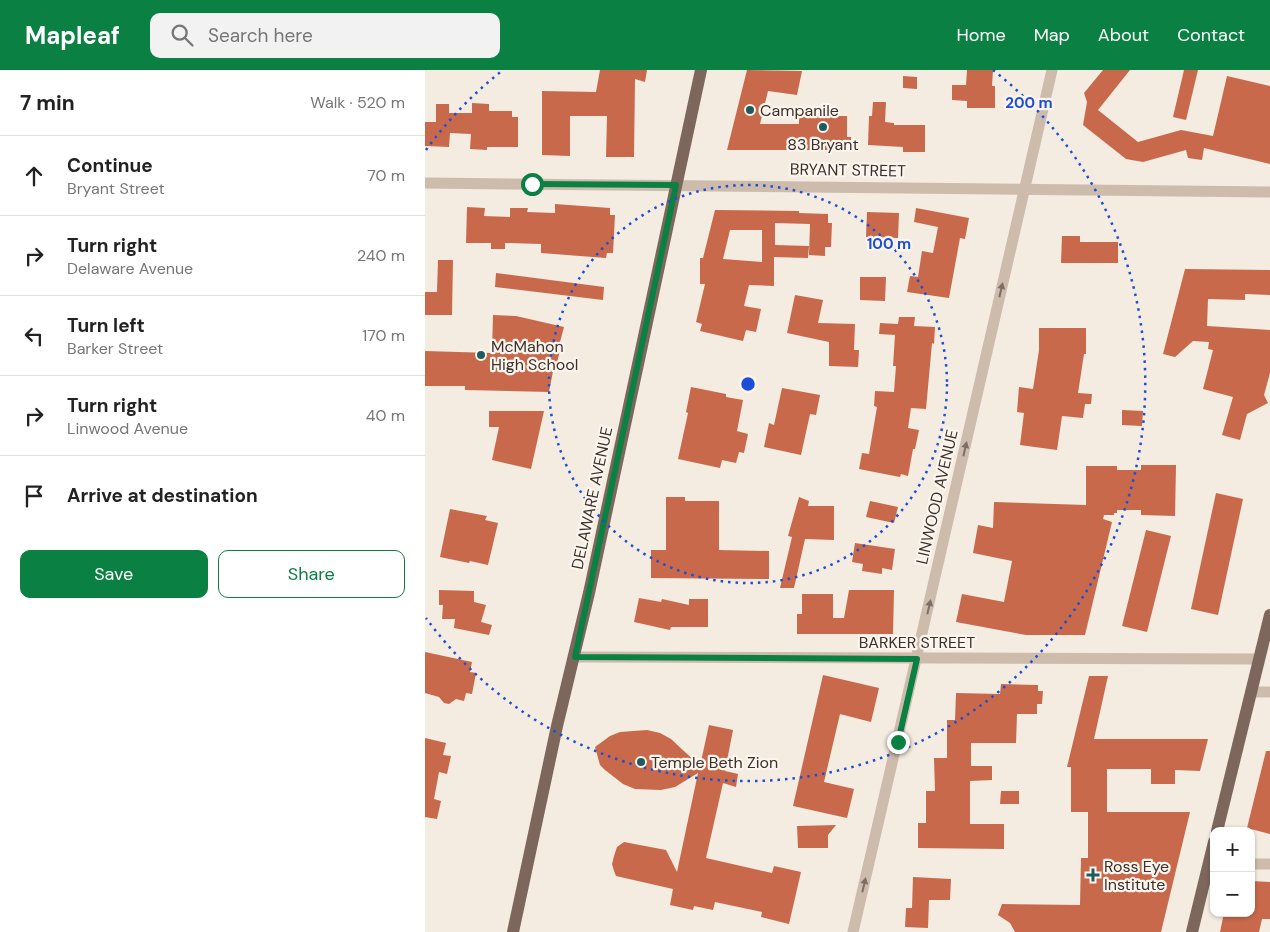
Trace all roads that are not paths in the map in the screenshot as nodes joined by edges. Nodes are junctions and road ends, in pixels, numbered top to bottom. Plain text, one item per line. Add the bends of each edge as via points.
1 (701, 70) edge
2 (1052, 70) edge
3 (425, 183) edge
4 (676, 185) junction
5 (1024, 188) junction
6 (1270, 192) edge
7 (1270, 615) edge
8 (575, 657) junction
9 (917, 659) junction
10 (1259, 659) junction
11 (1251, 692) junction
12 (1270, 692) edge
13 (1218, 827) edge
14 (1255, 864) edge
15 (1270, 864) edge
16 (1210, 867) edge
17 (513, 932) edge
18 (853, 932) edge
19 (1191, 932) edge

1 - 4 main road, DELAWARE AVENUE
2 - 5 street, LINWOOD AVENUE
3 - 4 street, BRYANT STREET
4 - 5 street, BRYANT STREET
4 - 8 main road, DELAWARE AVENUE
5 - 6 street, BRYANT STREET
9 -> 5 street, LINWOOD AVENUE
7 - 10 main road
8 - 9 street, BARKER STREET
8 - 17 main road, DELAWARE AVENUE
9 - 10 street, BARKER STREET
18 -> 9 street, LINWOOD AVENUE
10 - 11 main road
11 - 12 street
11 - 13 main road
14 - 15 street
16 - 19 main road

